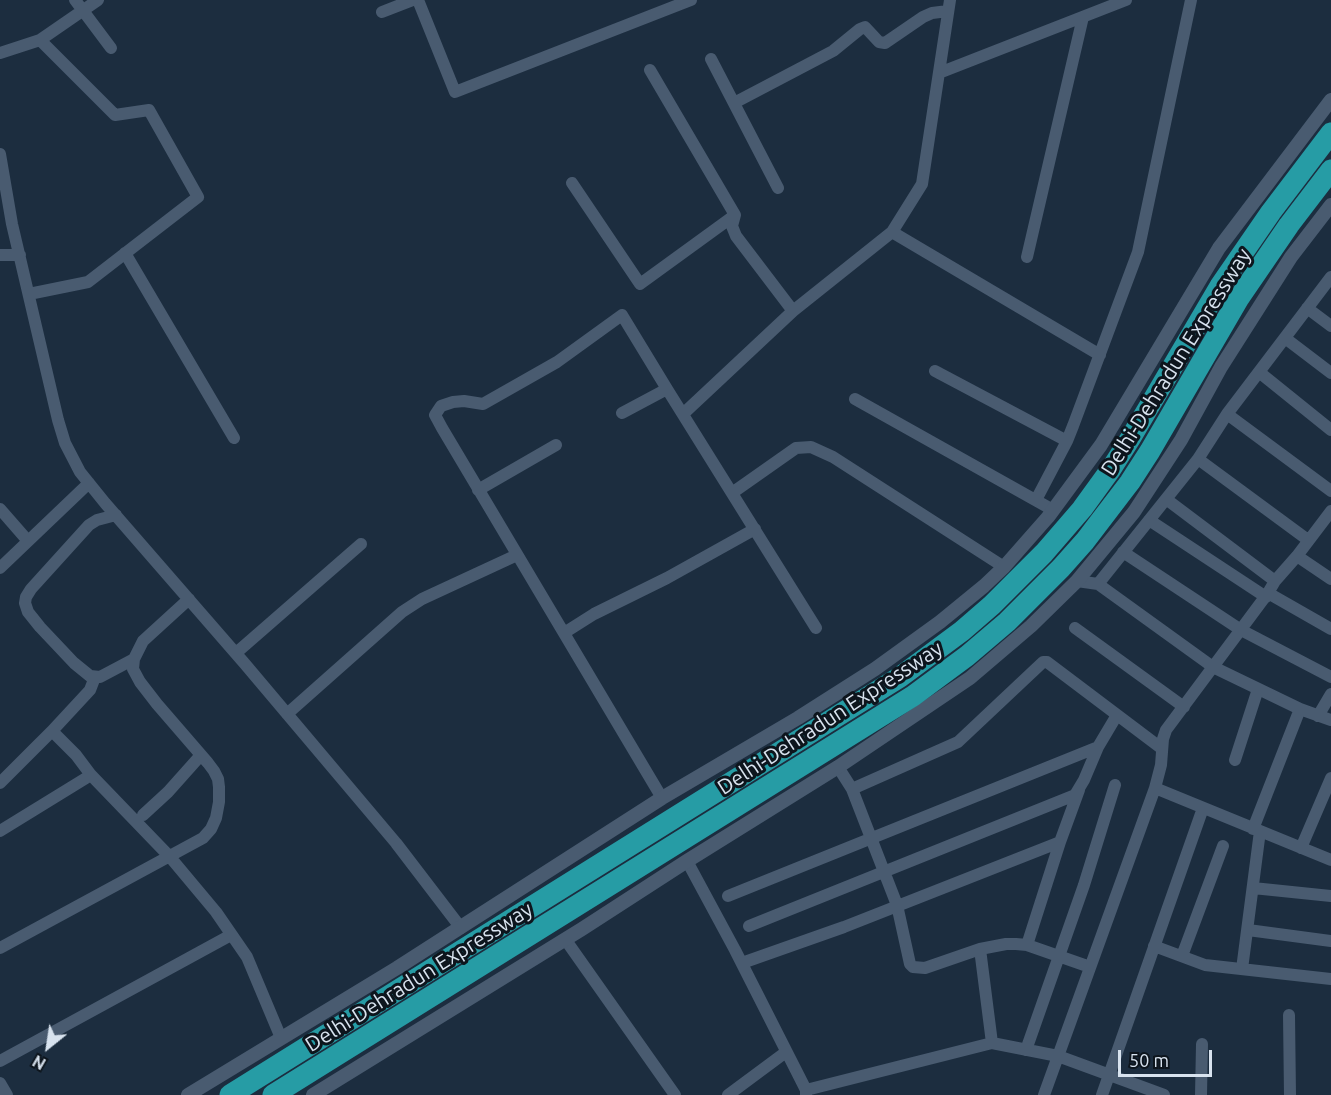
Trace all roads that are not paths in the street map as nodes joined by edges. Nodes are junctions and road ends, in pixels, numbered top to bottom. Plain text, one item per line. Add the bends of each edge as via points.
1 (98, 0) edge
2 (412, 0) edge
3 (418, 0) edge
4 (691, 0) edge
5 (1126, 0) edge
6 (1191, 0) edge
7 (79, 5) edge
8 (949, 5) edge
9 (382, 12) dead end
10 (1083, 17) junction
11 (40, 40) junction
12 (111, 48) dead end
13 (0, 53) edge
14 (711, 58) dead end
15 (650, 70) dead end
16 (939, 73) junction
17 (1331, 100) edge
18 (734, 104) junction
19 (1331, 133) edge
20 (0, 154) edge
21 (1331, 170) edge
22 (572, 183) dead end
23 (778, 188) dead end
24 (1331, 205) edge
25 (735, 215) junction
26 (892, 232) junction
27 (125, 253) junction
28 (0, 255) edge
29 (20, 255) junction
30 (1027, 257) dead end
31 (1331, 277) edge
32 (29, 294) junction
33 (1307, 308) junction
34 (793, 311) junction
35 (1331, 326) edge
36 (1285, 338) junction
37 (1100, 355) junction
38 (935, 371) dead end
39 (1259, 372) junction
40 (1331, 374) edge
41 (667, 389) junction
42 (855, 399) dead end
43 (622, 413) dead end
44 (683, 414) junction
45 (1227, 414) junction
46 (1331, 430) edge
47 (234, 438) dead end
48 (1067, 441) junction
49 (556, 445) dead end
50 (1198, 459) junction
51 (89, 483) junction
52 (478, 490) junction
53 (1331, 491) edge
54 (732, 493) junction
55 (1166, 499) junction
56 (1036, 500) junction
57 (0, 509) edge
58 (1053, 510) junction
59 (1331, 511) edge
60 (116, 516) junction
61 (1149, 520) junction
62 (755, 529) junction
63 (1325, 529) edge
64 (1308, 540) junction
65 (28, 541) junction
66 (361, 544) dead end
67 (1123, 552) junction
68 (517, 555) junction
69 (1297, 556) junction
70 (1004, 567) junction
71 (0, 568) edge
72 (1331, 579) edge
73 (1077, 581) junction
74 (1275, 581) junction
75 (1098, 584) junction
76 (1267, 595) junction
77 (189, 599) junction
78 (816, 628) dead end
79 (1075, 628) dead end
80 (1331, 629) edge
81 (1241, 630) junction
82 (564, 633) junction
83 (236, 653) junction
84 (134, 660) junction
85 (1213, 667) junction
86 (95, 677) junction
87 (1331, 677) edge
88 (1258, 689) junction
89 (1331, 694) edge
90 (1184, 707) junction
91 (1300, 709) junction
92 (287, 714) junction
93 (1117, 715) junction
94 (1318, 716) junction
95 (1331, 720) edge
96 (52, 731) junction
97 (1098, 747) junction
98 (1161, 748) junction
99 (201, 755) junction
100 (1235, 760) dead end
101 (838, 767) junction
102 (91, 775) junction
103 (1331, 778) edge
104 (0, 783) edge
105 (1115, 785) dead end
106 (1155, 788) junction
107 (852, 789) junction
108 (1079, 790) junction
109 (662, 798) junction
110 (1203, 808) junction
111 (143, 815) dead end
112 (1256, 830) junction
113 (0, 831) edge
114 (871, 838) junction
115 (1060, 842) junction
116 (1223, 846) dead end
117 (1301, 848) junction
118 (170, 857) junction
119 (1331, 860) edge
120 (687, 861) junction
121 (884, 872) junction
122 (1253, 888) junction
123 (728, 896) dead end
124 (1331, 896) edge
125 (897, 905) junction
126 (749, 926) dead end
127 (461, 928) junction
128 (1248, 930) junction
129 (231, 935) junction
130 (565, 939) junction
131 (1331, 941) edge
132 (1027, 945) junction
133 (1154, 946) junction
134 (0, 948) edge
135 (980, 949) junction
136 (1059, 956) junction
137 (1182, 956) junction
138 (742, 963) junction
139 (1090, 967) junction
140 (1242, 969) junction
141 (1331, 979) edge
142 (1289, 1015) dead end
143 (281, 1038) junction
144 (992, 1043) junction
145 (1202, 1044) dead end
146 (1026, 1050) junction
147 (786, 1052) junction
148 (1058, 1056) junction
149 (0, 1061) edge
150 (1109, 1075) junction
151 (0, 1083) edge
152 (806, 1092) edge
153 (7, 1095) edge
154 (188, 1095) edge
155 (230, 1095) edge
156 (273, 1095) edge
157 (313, 1095) edge
158 (675, 1095) edge
159 (728, 1095) edge
160 (1044, 1095) edge
161 (1102, 1095) edge
162 (1164, 1095) edge
163 (1201, 1095) edge
164 (1290, 1095) edge

1 - 7 street
2 - 9 street
3 - 4 street via 455,92
5 - 10 street
6 - 37 street via 1138,252
7 - 11 street
7 - 12 street
8 - 16 street
8 - 18 street via 885,43 865,27 860,28 833,51
10 - 16 street
10 - 30 street
11 - 13 street
11 - 27 street via 115,115 149,110 198,197
14 - 18 street
15 - 25 street
16 - 26 street via 922,184
17 - 58 street via 1219,248 1101,445
18 - 23 street
19 - 155 highway, Delhi-Dehradun Expressway via 1220,286 1111,469 1068,526 992,606 900,677
20 - 29 street
21 - 156 highway, Delhi-Dehradun Expressway via 1239,298 1130,482 1068,561 1007,622 912,696
22 - 25 street via 640,284
24 - 73 street via 1291,257 1134,512
25 - 34 street via 732,226 736,236
26 - 34 street
26 - 37 street
27 - 32 street via 88,282
27 - 47 street
28 - 29 street
29 - 32 street
31 - 33 street
32 - 51 street via 65,444
33 - 35 street
33 - 36 street
34 - 44 street
36 - 39 street
36 - 40 street
37 - 48 street
38 - 48 street
39 - 45 street
39 - 46 street
41 - 43 street
41 - 44 street
41 - 52 street via 622,315 557,362 483,404 464,401 441,406 435,415
42 - 56 street
44 - 54 street
45 - 50 street
45 - 53 street
48 - 56 street
49 - 52 street
50 - 55 street
50 - 64 street
51 - 60 street
51 - 65 street
52 - 68 street
54 - 62 street
54 - 70 street via 796,448 811,447 833,457
55 - 61 street
55 - 74 street
56 - 58 street
57 - 65 street
58 - 70 street
59 - 63 street
60 - 77 street
60 - 86 street via 89,525 31,589 25,603 39,627 74,663
61 - 67 street
61 - 76 street
62 - 78 street
62 - 82 street
63 - 64 street
64 - 69 street
65 - 71 street
66 - 83 street
67 - 75 street
67 - 81 street
68 - 82 street
68 - 92 street via 402,612
69 - 72 street
69 - 74 street
70 - 109 street via 940,622 875,669
73 - 75 street
73 - 101 street via 970,678
74 - 76 street
75 - 85 street
76 - 80 street
76 - 81 street
77 - 83 street
77 - 84 street via 143,642
79 - 90 street
81 - 85 street
81 - 87 street
82 - 109 street
83 - 92 street
84 - 86 street
84 - 99 street via 133,669 140,682
85 - 88 street
85 - 90 street
86 - 96 street via 90,690
88 - 91 street
88 - 100 street
89 - 94 street
90 - 98 street via 1167,730
91 - 94 street
91 - 112 street
92 - 127 street via 396,843
93 - 97 street
93 - 98 street
93 - 107 street via 1043,662 958,742
94 - 95 street
96 - 102 street
96 - 104 street
97 - 108 street
97 - 114 street
98 - 106 street
99 - 111 street
99 - 118 street via 218,779 216,818 203,838
101 - 107 street
101 - 120 street
102 - 113 street
102 - 118 street
103 - 117 street
105 - 136 street
106 - 110 street
106 - 139 street
107 - 114 street
108 - 115 street
108 - 121 street via 1075,795
109 - 120 street
109 - 127 street
110 - 112 street
110 - 133 street
112 - 117 street
112 - 122 street
114 - 121 street
114 - 123 street
115 - 125 street
115 - 132 street
116 - 137 street
117 - 119 street
118 - 129 street
118 - 134 street
120 - 130 street
120 - 138 street
121 - 125 street
121 - 126 street
122 - 124 street
122 - 128 street
125 - 135 street via 913,967 925,968
125 - 138 street
127 - 143 street
128 - 131 street
128 - 140 street
129 - 143 street via 247,957
129 - 149 street
130 - 157 street
130 - 158 street
132 - 135 street
132 - 136 street
133 - 137 street
133 - 150 street
135 - 144 street
136 - 139 street
136 - 146 street
137 - 140 street via 1205,965
138 - 147 street
139 - 148 street
140 - 141 street
142 - 164 street
143 - 154 street
144 - 146 street
144 - 152 street
145 - 163 street
146 - 148 street
147 - 152 street
147 - 159 street
148 - 150 street
148 - 160 street
150 - 161 street
150 - 162 street
151 - 153 street

